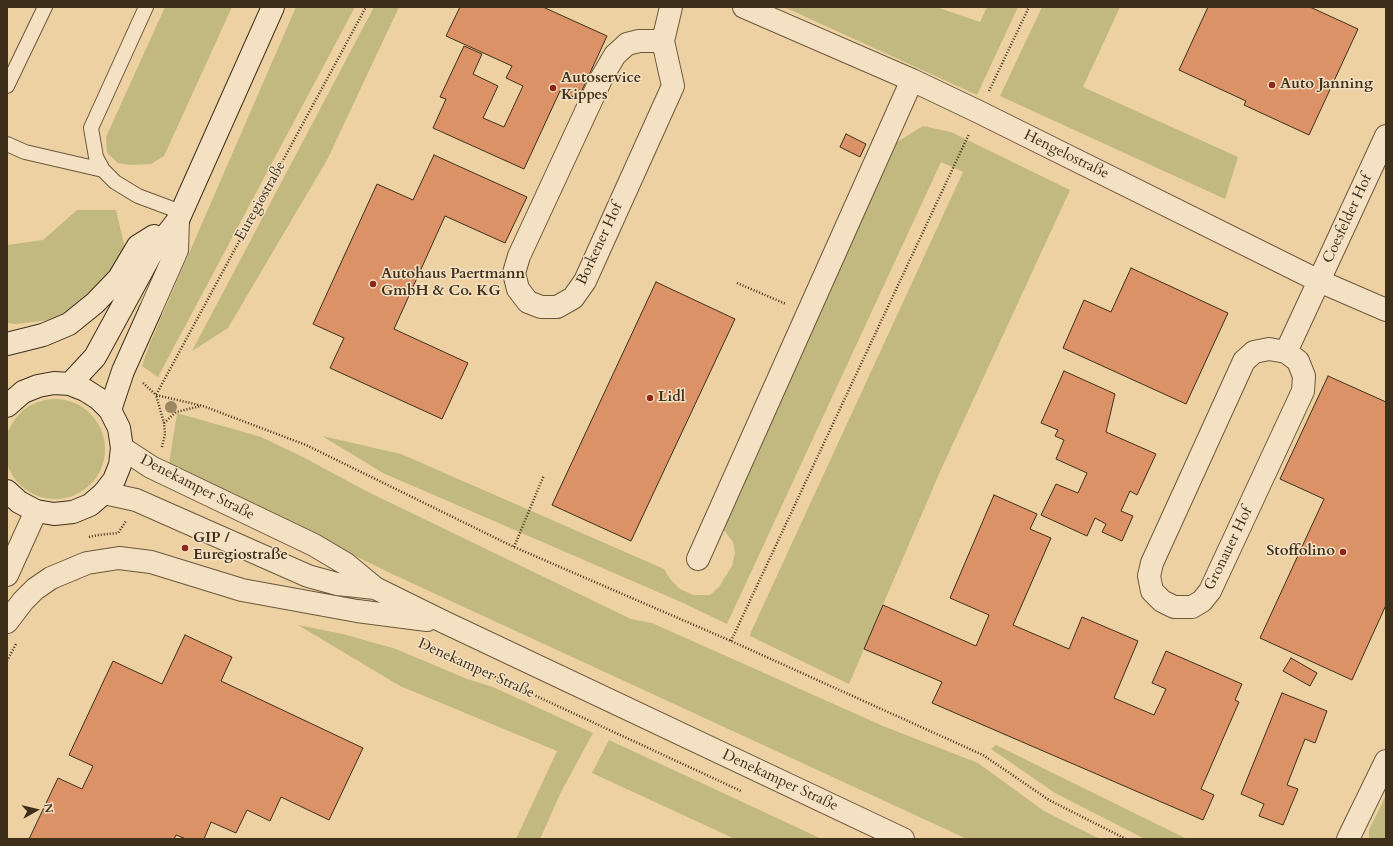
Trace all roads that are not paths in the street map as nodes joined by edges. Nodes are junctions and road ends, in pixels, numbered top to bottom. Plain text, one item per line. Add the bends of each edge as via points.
1 (45, 7) edge
2 (146, 7) edge
3 (273, 7) edge
4 (671, 7) edge
5 (744, 7) edge
6 (664, 41) junction
7 (912, 80) junction
8 (7, 86) edge
9 (1386, 136) edge
10 (7, 144) edge
11 (103, 170) junction
12 (180, 216) junction
13 (1319, 281) junction
14 (1386, 310) edge
15 (7, 344) edge
16 (1286, 352) junction
17 (70, 384) junction
18 (7, 406) edge
19 (110, 410) junction
20 (122, 448) junction
21 (7, 491) edge
22 (104, 493) junction
23 (36, 511) junction
24 (698, 559) dead end
25 (7, 576) edge
26 (375, 588) junction
27 (7, 622) edge
28 (444, 622) junction
29 (1386, 761) edge
30 (903, 839) edge
31 (1348, 839) edge

1 - 8 lane
2 - 11 lane via 91,128 96,157
3 - 12 street
4 - 6 street, Borkener Hof
5 - 7 street, Hengelostraße
6 - 6 street, Borkener Hof via 639,41 627,44 615,55 602,77 519,256 514,273 518,289 528,302 540,307 557,307 573,298 585,281 673,86
7 - 13 street, Hengelostraße
7 - 24 street
9 - 13 street, Coesfelder Hof
10 - 11 lane via 25,152
11 - 12 lane via 115,182 138,196
12 - 15 street via 138,246 119,278 69,324 43,335
12 - 17 street via 150,256 95,357
12 - 19 street via 177,250 123,371
13 - 14 street, Hengelostraße
13 - 16 street
16 - 16 street, Gronauer Hof via 1269,349 1254,352 1244,361 1152,562 1149,576 1152,591 1162,601 1174,607 1192,607 1210,592 1303,391 1304,376 1298,361
17 - 18 street, Denekamper Straße via 38,386 23,392
17 - 19 street, Denekamper Straße via 98,398
19 - 20 street, Denekamper Straße via 119,428
20 - 22 street, Denekamper Straße via 114,480
20 - 26 street, Denekamper Straße via 151,467 314,545 346,564
21 - 23 street, Denekamper Straße via 19,502
22 - 23 street, Denekamper Straße via 90,505 73,512 54,514
22 - 26 street, Denekamper Straße via 136,500 308,576 337,584
23 - 25 street
26 - 28 street, Denekamper Straße
27 - 28 street via 23,601 51,578 87,563 119,558 151,562 242,590 358,611
28 - 30 street, Denekamper Straße
29 - 31 street

